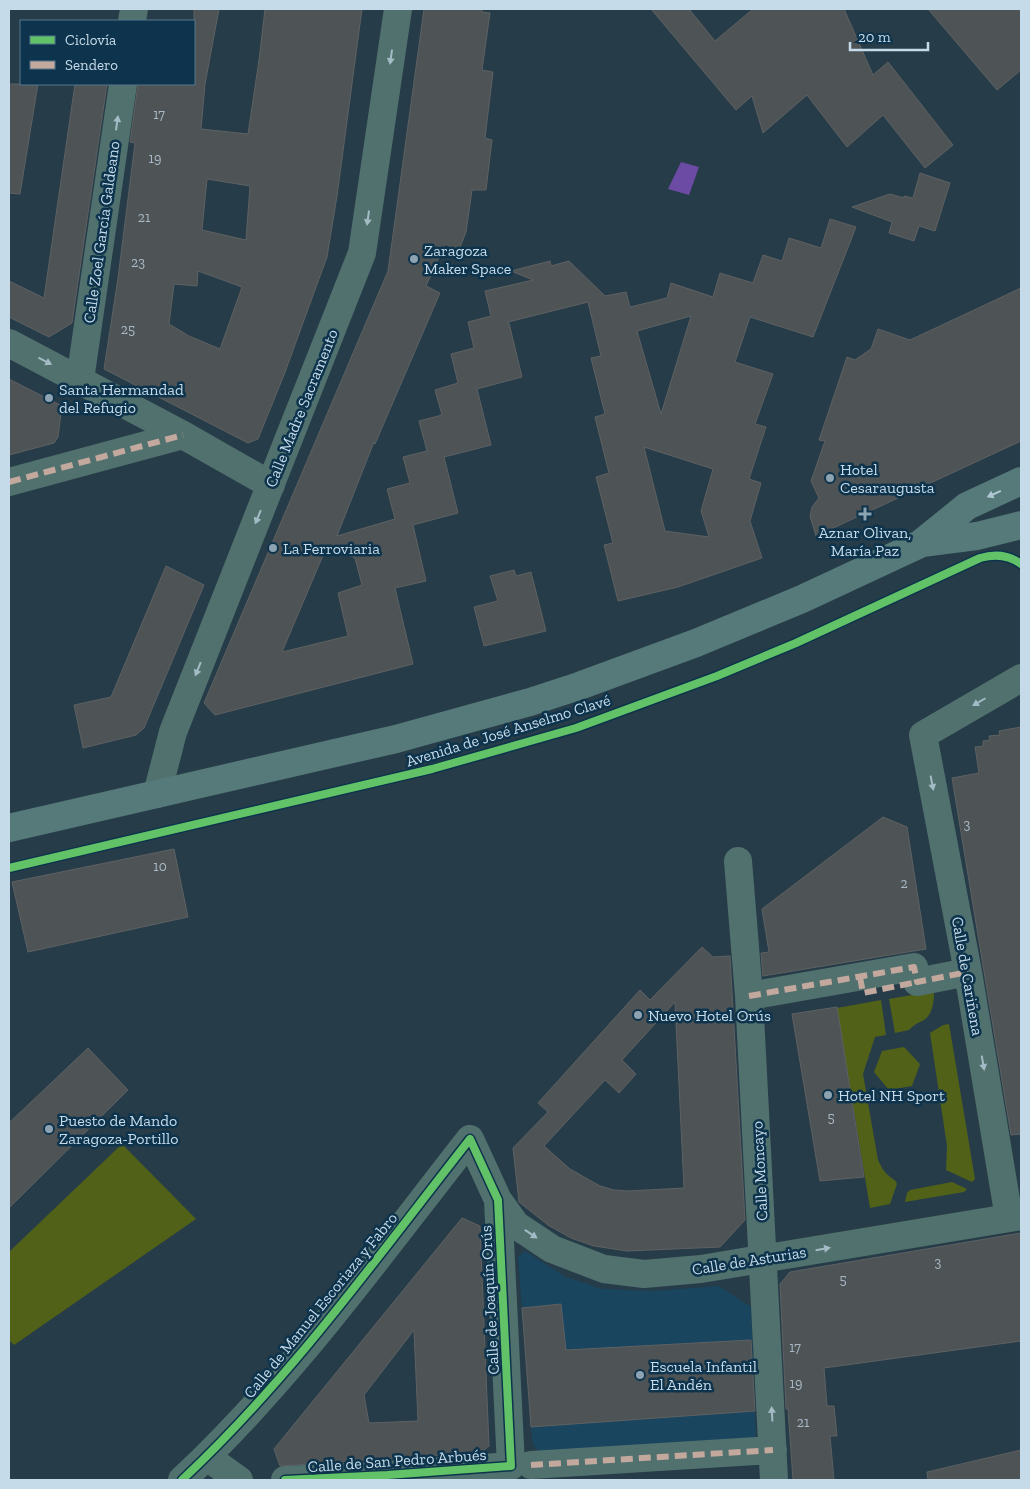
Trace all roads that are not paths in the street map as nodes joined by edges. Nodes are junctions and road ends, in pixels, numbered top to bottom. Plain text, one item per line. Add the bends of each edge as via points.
1 (398, 9) edge
2 (123, 85) edge
3 (9, 342) edge
4 (80, 380) junction
5 (183, 435) junction
6 (1021, 481) edge
7 (9, 482) edge
8 (271, 486) junction
9 (1021, 525) edge
10 (920, 544) junction
11 (1021, 678) edge
12 (158, 794) junction
13 (9, 828) edge
14 (738, 861) dead end
15 (968, 972) junction
16 (749, 996) junction
17 (470, 1139) joint
18 (498, 1200) junction
19 (1015, 1217) edge
20 (764, 1259) junction
21 (773, 1450) junction
22 (207, 1457) junction
23 (521, 1466) junction
24 (182, 1480) edge
25 (239, 1480) edge
26 (285, 1480) edge
27 (774, 1480) edge

1 -> 8 street, Calle Madre Sacramento via 362,253
4 -> 2 street, Calle Zoel García Galdeano
3 -> 4 street
4 - 5 street
5 - 7 street
5 - 8 street
6 -> 10 main road, Avenida de José Anselmo Clavé via 967,506
8 -> 12 street, Calle Madre Sacramento via 173,732
9 - 10 main road, Avenida de José Anselmo Clavé via 977,536
10 - 12 main road, Avenida de José Anselmo Clavé via 752,620 646,663 578,686 396,739
11 -> 15 street, Calle de Cariñena via 923,735
12 - 13 main road, Avenida de José Anselmo Clavé
14 - 16 street, Calle Moncayo
15 - 16 street via 917,982 914,967
15 -> 19 street, Calle de Cariñena
16 - 20 street, Calle Moncayo
17 - 18 street, Calle de Joaquín Orús
17 - 22 street, Calle de Manuel Escoriaza y Fabro via 284,1375
18 -> 20 street, Calle de Asturias via 516,1225 552,1249 604,1269 644,1274
18 - 23 street, Calle de Joaquín Orús
20 -> 19 street, Calle de Asturias
21 -> 20 street, Calle Moncayo
21 - 23 street, Calle de San Pedro Arbués
21 - 27 street, Calle Moncayo
22 - 24 street, Calle de Manuel Escoriaza y Fabro
22 - 25 street
23 - 26 street, Calle de San Pedro Arbués

